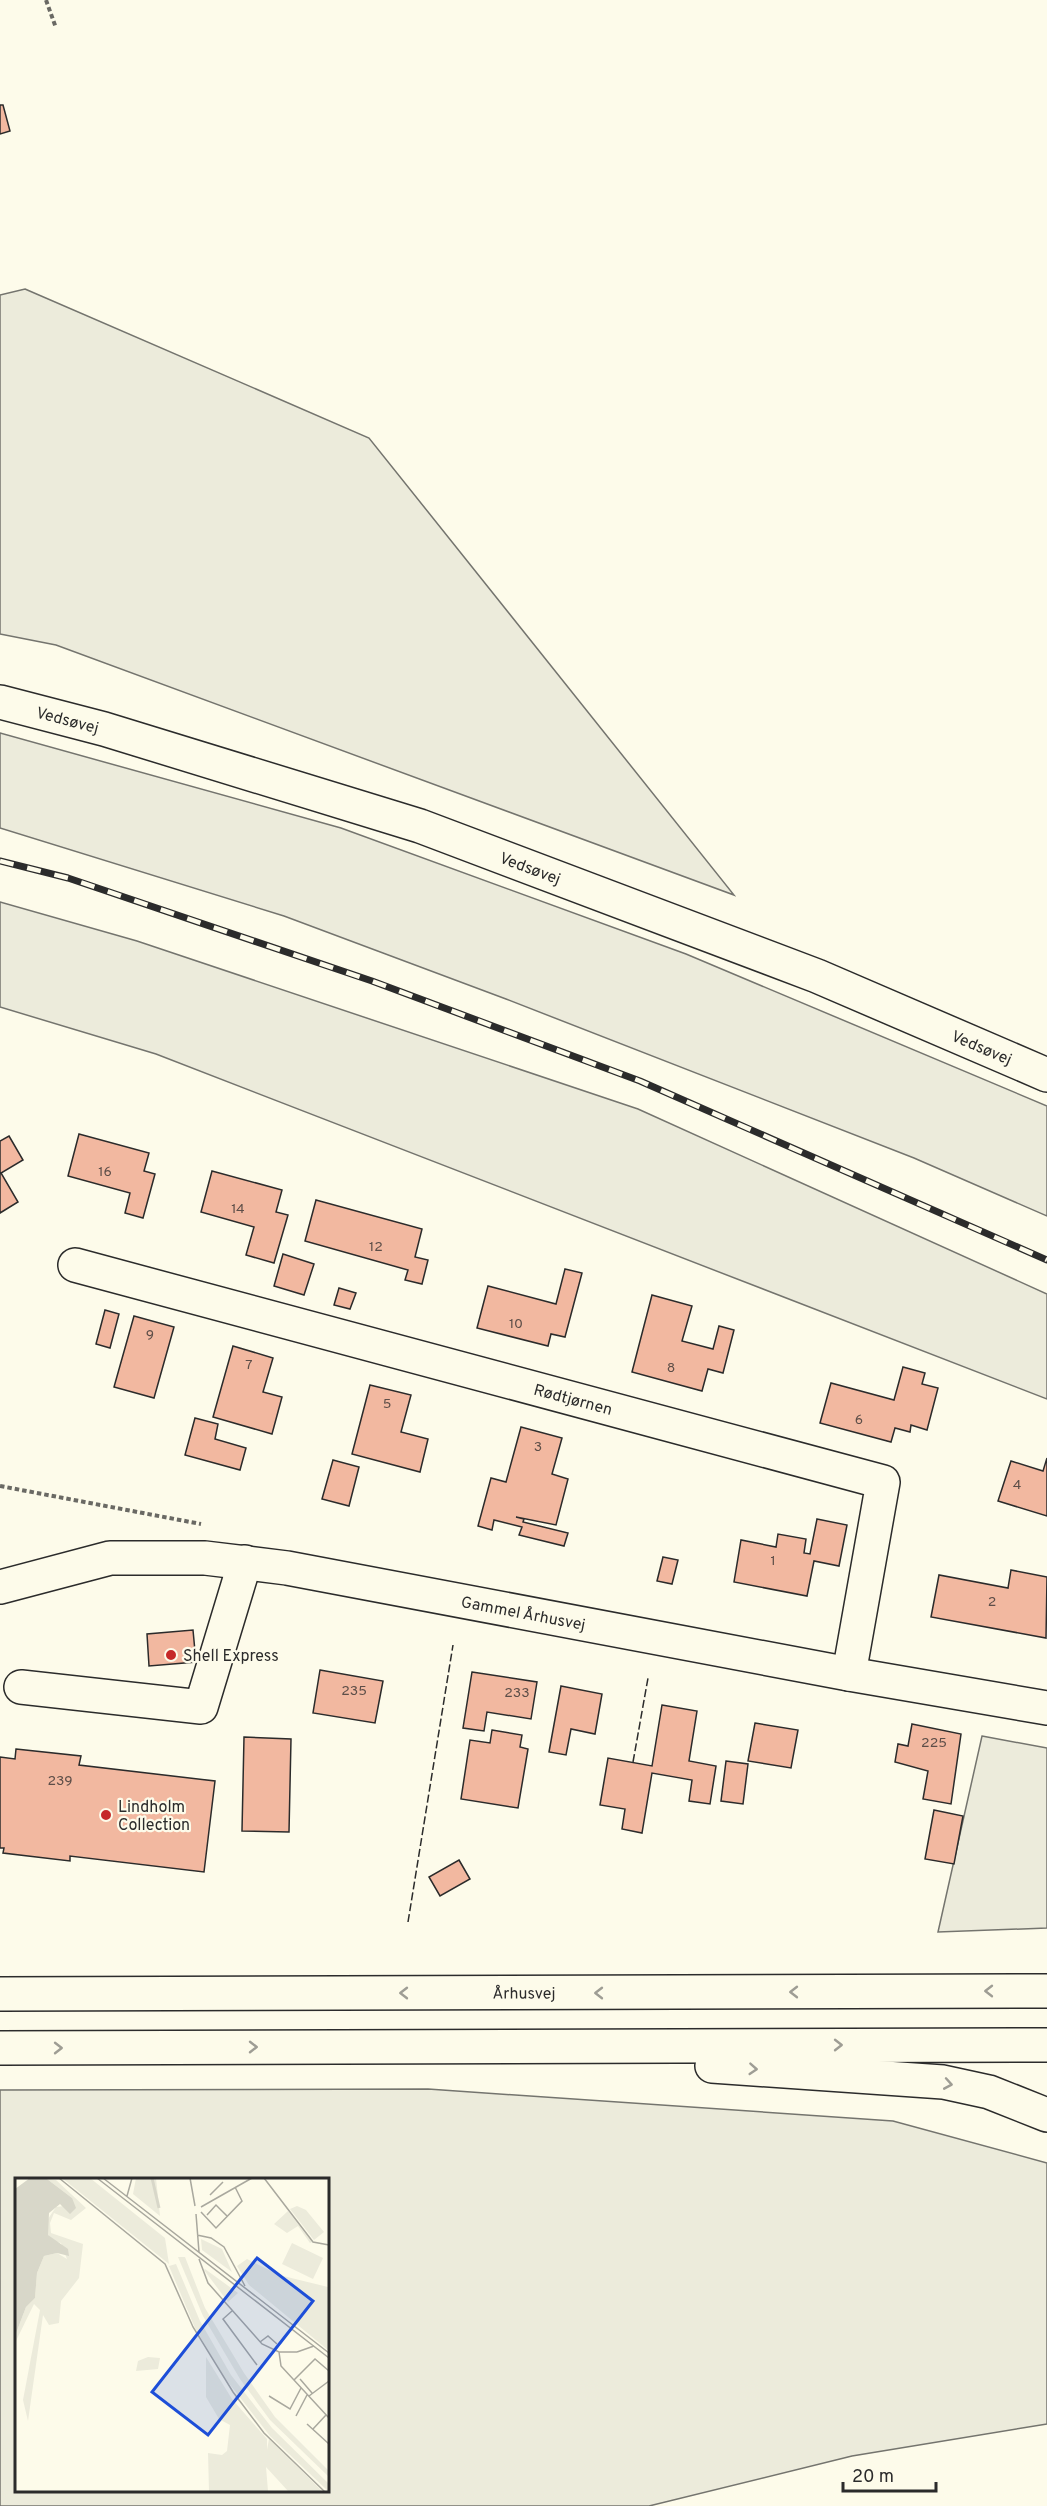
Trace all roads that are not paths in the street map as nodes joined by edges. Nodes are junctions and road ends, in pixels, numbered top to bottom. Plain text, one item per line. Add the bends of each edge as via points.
1 (0, 702) edge
2 (1047, 1075) edge
3 (75, 1265) dead end
4 (245, 1562) junction
5 (0, 1587) edge
6 (849, 1674) junction
7 (21, 1687) dead end
8 (1047, 1708) edge
9 (1047, 1991) edge
10 (0, 1995) edge
11 (1047, 2045) edge
12 (444, 2047) junction
13 (0, 2048) edge
14 (1047, 2115) edge

1 - 2 street, Vedsøvej via 104,729 420,826 817,976
3 - 6 street, Rødtjørnen via 883,1482
4 - 5 street, Gammel Århusvej via 110,1558
4 - 6 street, Gammel Århusvej
4 - 7 street via 201,1707
6 - 8 street, Gammel Århusvej
9 -> 10 street, Århusvej
12 -> 11 street
13 -> 12 street
12 -> 14 street via 944,2082 989,2092

